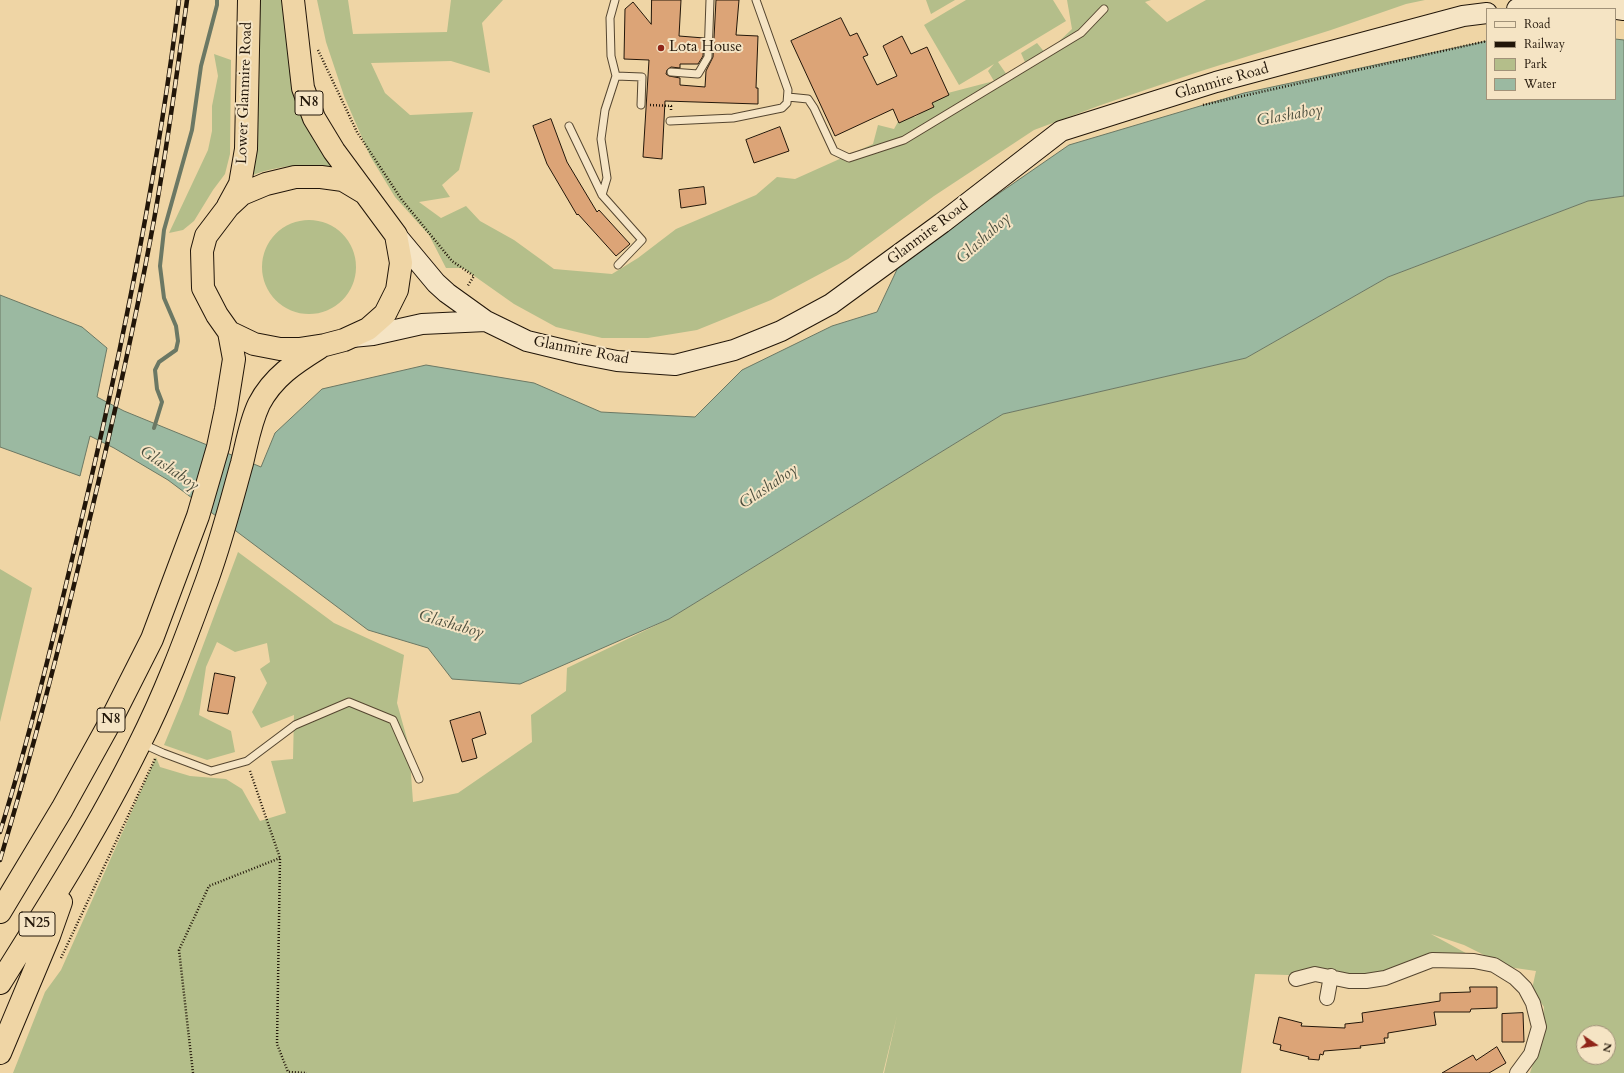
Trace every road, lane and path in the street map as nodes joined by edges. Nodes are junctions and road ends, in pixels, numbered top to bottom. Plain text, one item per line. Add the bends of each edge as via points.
1 (248, 0) edge
2 (293, 0) edge
3 (615, 0) edge
4 (710, 0) edge
5 (756, 0) edge
6 (1525, 8) edge
7 (1611, 8) edge
8 (1104, 9) dead end
9 (1486, 13) edge
10 (1486, 41) edge
11 (316, 45) dead end
12 (671, 72) dead end
13 (616, 76) junction
14 (788, 97) junction
15 (641, 105) joint
16 (1199, 107) dead end
17 (670, 121) joint
18 (569, 126) dead end
19 (363, 192) junction
20 (602, 195) junction
21 (228, 207) junction
22 (396, 235) junction
23 (618, 265) dead end
24 (466, 288) dead end
25 (486, 322) junction
26 (229, 332) junction
27 (351, 337) junction
28 (326, 345) junction
29 (140, 743) junction
30 (247, 761) junction
31 (419, 779) dead end
32 (280, 858) junction
33 (74, 865) junction
34 (0, 912) edge
35 (1331, 976) junction
36 (1296, 979) dead end
37 (0, 983) edge
38 (1328, 998) dead end
39 (0, 1053) edge
40 (193, 1073) edge
41 (307, 1073) edge
42 (1517, 1073) edge

1 - 21 highway, Lower Glanmire Road / N8 via 246,149 240,184
2 - 19 highway, N8 via 303,88 314,118
3 - 13 lane via 610,18 611,56
4 - 12 lane via 708,57 698,74
5 - 14 lane via 788,90
6 - 7 main road via 1571,2
8 - 14 lane via 1080,33 904,140 849,158 834,151 808,99
9 - 25 main road, Glanmire Road via 1464,16 1224,80 1061,131 831,304 781,331 734,350 675,365 617,361 527,341
10 - 16 path
11 - 24 path via 357,132 402,200 452,261 474,276
13 - 15 lane via 642,77
13 - 20 lane via 605,110 601,139 607,178
14 - 17 lane via 782,108 733,118
15 - 17 path via 671,106
18 - 20 lane
19 - 21 highway, N8 via 343,180 295,177 266,184 242,194
19 - 22 highway, N8
20 - 23 lane via 642,240
21 - 26 highway, N8 via 206,236 202,251 203,288
22 - 25 main road, Glanmire Road via 436,283
22 - 27 highway, N8 via 401,263 397,290 384,314 368,329
25 - 27 main road via 422,324
26 - 28 highway, N8 via 254,344 280,349
26 - 34 highway, N8 via 234,359 218,447 198,516 152,639 77,782
27 - 28 highway, N8
28 - 29 highway, N8 via 291,366 280,376 264,396 254,417 222,536 204,589 181,650
29 - 30 lane via 211,771
29 - 33 highway, N8
30 - 31 lane via 295,725 349,702 393,720
30 - 32 path
32 - 40 path via 208,886 179,950
32 - 41 path via 277,1044 288,1072
33 - 37 highway, N25
33 - 39 highway via 49,936
35 - 36 street via 1315,974
35 - 38 street
35 - 42 street via 1349,981 1385,978 1432,960 1474,961 1494,965 1515,978 1525,988 1539,1027 1531,1054

